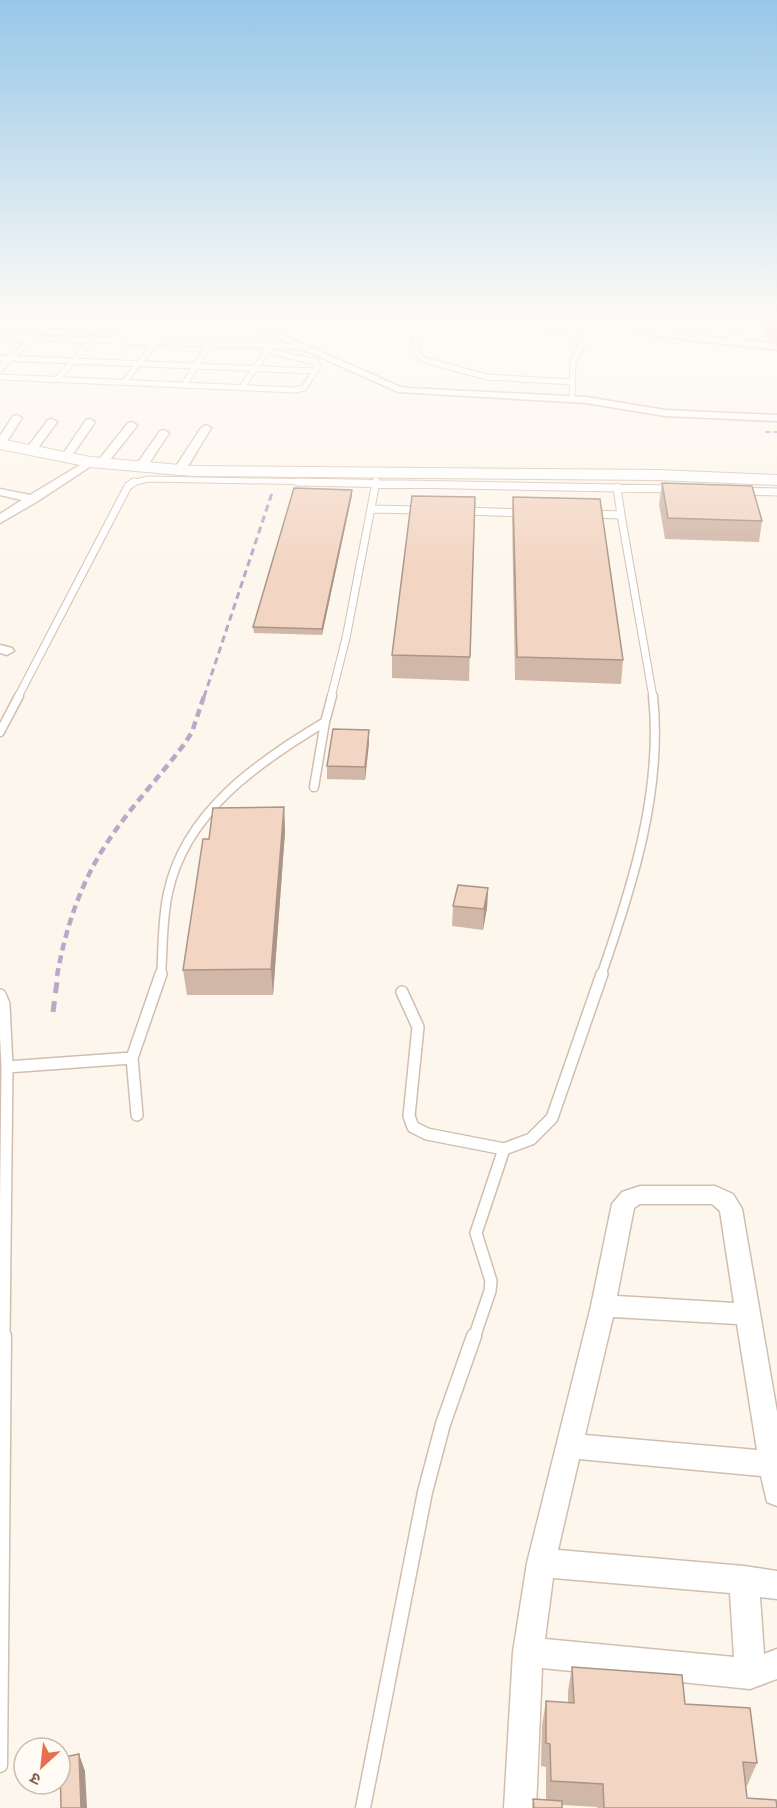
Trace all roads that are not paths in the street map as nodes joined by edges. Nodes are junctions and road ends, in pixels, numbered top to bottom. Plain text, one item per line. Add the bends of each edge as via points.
1 (602, 402) edge
2 (17, 418) dead end
3 (777, 418) edge
4 (52, 422) dead end
5 (90, 422) dead end
6 (132, 425) dead end
7 (206, 428) dead end
8 (164, 432) dead end
9 (0, 444) edge
10 (31, 450) junction
11 (66, 457) junction
12 (96, 463) junction
13 (140, 468) junction
14 (179, 471) junction
15 (376, 478) junction
16 (777, 480) edge
17 (616, 487) junction
18 (674, 489) edge
19 (731, 490) edge
20 (0, 492) edge
21 (777, 492) edge
22 (34, 499) junction
23 (371, 509) junction
24 (431, 511) edge
25 (455, 511) edge
26 (526, 513) edge
27 (586, 514) edge
28 (621, 515) junction
29 (0, 519) edge
30 (325, 722) junction
31 (0, 732) edge
32 (314, 787) dead end
33 (402, 992) dead end
34 (0, 994) edge
35 (132, 1058) junction
36 (7, 1067) junction
37 (137, 1115) dead end
38 (504, 1149) junction
39 (603, 1306) junction
40 (746, 1314) junction
41 (569, 1446) junction
42 (771, 1464) junction
43 (777, 1493) edge
44 (541, 1563) junction
45 (744, 1580) junction
46 (777, 1585) edge
47 (528, 1652) junction
48 (764, 1669) edge
49 (0, 1765) edge
50 (363, 1808) edge
51 (520, 1808) edge

1 - 3 street via 665,413
2 - 9 street
4 - 10 street
5 - 11 street
6 - 12 street
7 - 14 street
8 - 13 street
9 - 10 street
10 - 11 street
11 - 12 street
12 - 13 street
12 - 22 street
13 - 14 street
14 - 15 street
15 - 16 street via 658,475
15 - 17 lane
15 - 23 lane
15 - 31 lane via 148,479 131,483
17 - 18 lane
17 - 28 lane
19 - 21 lane
20 - 22 street
22 - 29 street
23 - 24 lane
23 - 30 lane
25 - 26 lane
27 - 28 lane
28 - 38 lane via 653,698 652,775 640,850 621,918 552,1118 531,1140
30 - 32 lane
30 - 35 lane via 292,741 235,786 194,829 168,893 161,976
33 - 38 lane via 418,1027 409,1116 413,1128
34 - 36 lane via 4,1004
35 - 36 lane
35 - 37 lane
36 - 49 lane
38 - 50 lane via 476,1233 490,1268 490,1291 443,1424 425,1492
39 - 40 street
39 - 40 street via 623,1204 640,1195 716,1195 731,1209
39 - 41 street
40 - 42 street
41 - 42 street
41 - 44 street
42 - 43 street
44 - 45 street
44 - 47 street
45 - 46 street
45 - 48 street
47 - 48 street
47 - 51 street

